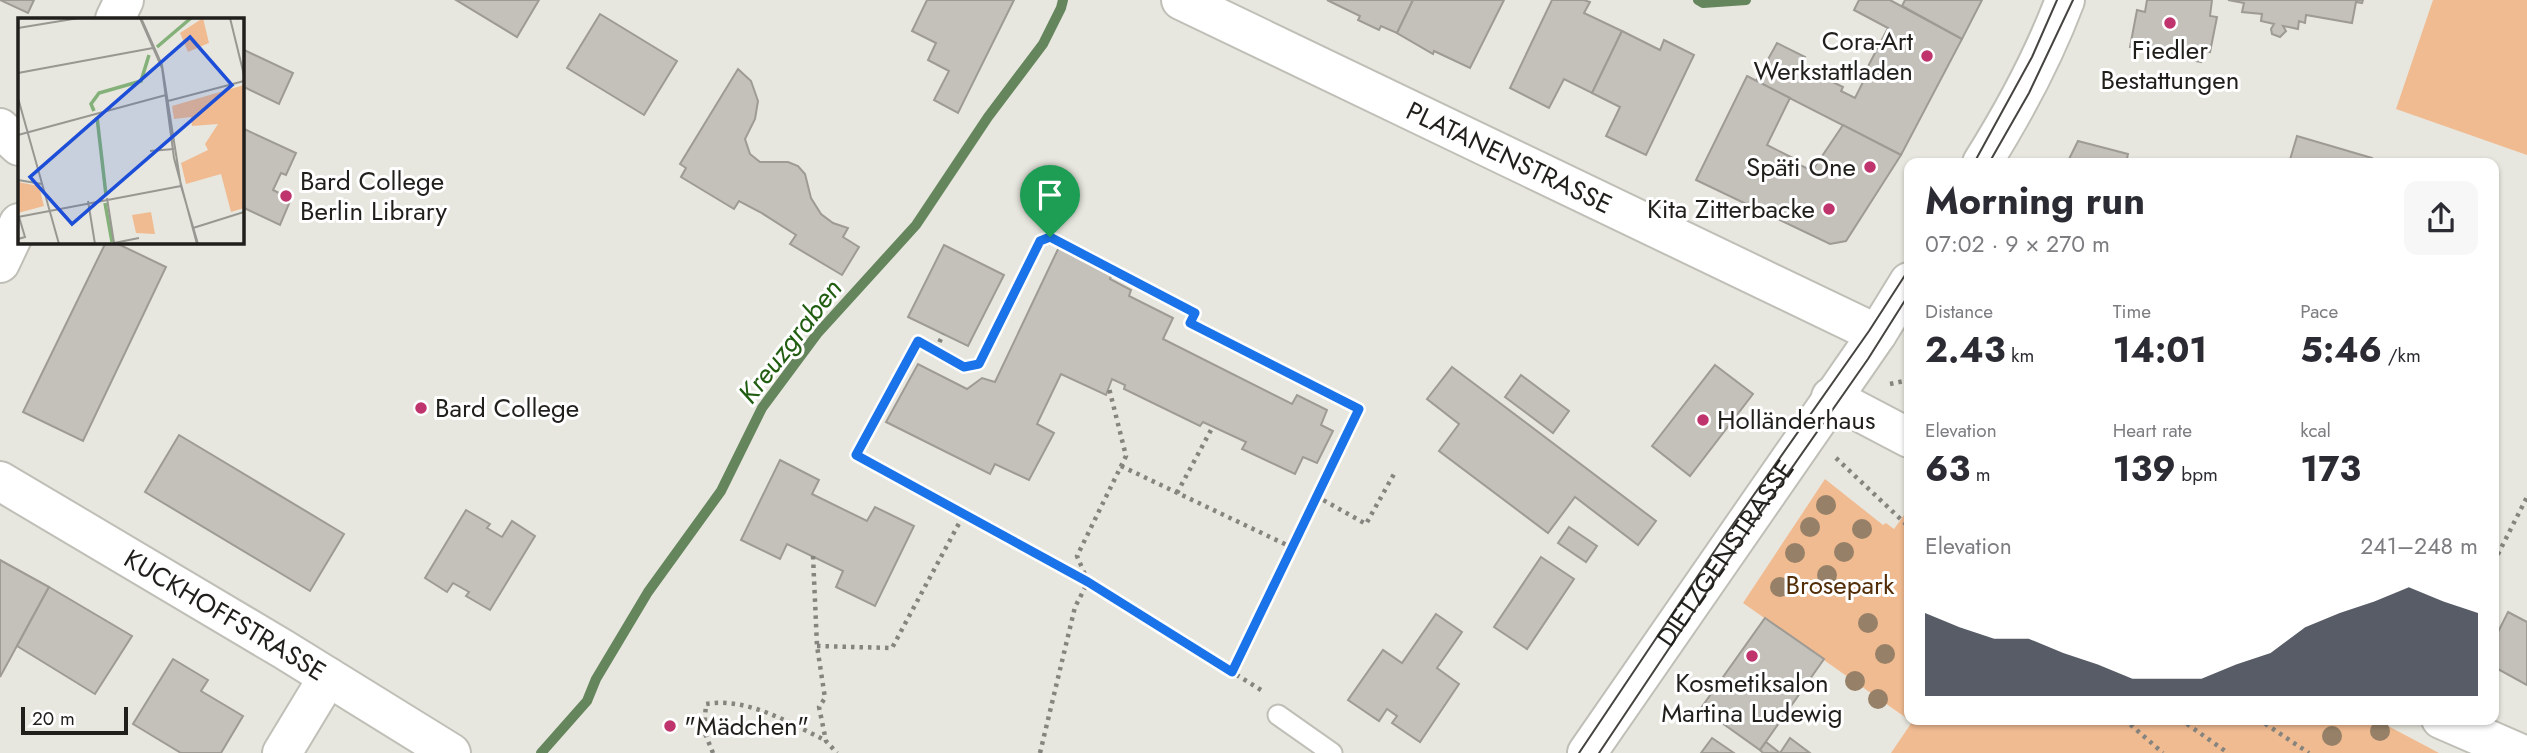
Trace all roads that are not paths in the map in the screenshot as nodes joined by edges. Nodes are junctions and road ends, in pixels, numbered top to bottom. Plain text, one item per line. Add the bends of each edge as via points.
1 (124, 0) edge
2 (1181, 0) edge
3 (2066, 0) edge
4 (115, 18) edge
5 (0, 128) edge
6 (18, 145) edge
7 (1985, 158) edge
8 (18, 225) edge
9 (0, 263) edge
10 (1904, 290) edge
11 (1877, 334) junction
12 (1832, 397) junction
13 (1904, 435) edge
14 (0, 481) edge
15 (328, 677) junction
16 (1278, 715) dead end
17 (2455, 725) edge
18 (282, 753) edge
19 (451, 753) edge
20 (1332, 753) edge
21 (1587, 753) edge
22 (2519, 753) edge

1 - 4 street
2 - 11 street, PLATANENSTRASSE
3 - 7 street
5 - 6 street
8 - 9 street
10 - 11 street, DIETZGENSTRASSE
11 - 12 street, DIETZGENSTRASSE
12 - 13 street
12 - 21 street, DIETZGENSTRASSE
14 - 15 street, KUCKHOFFSTRASSE
15 - 18 street
15 - 19 street, KUCKHOFFSTRASSE
16 - 20 lane
17 - 22 street

